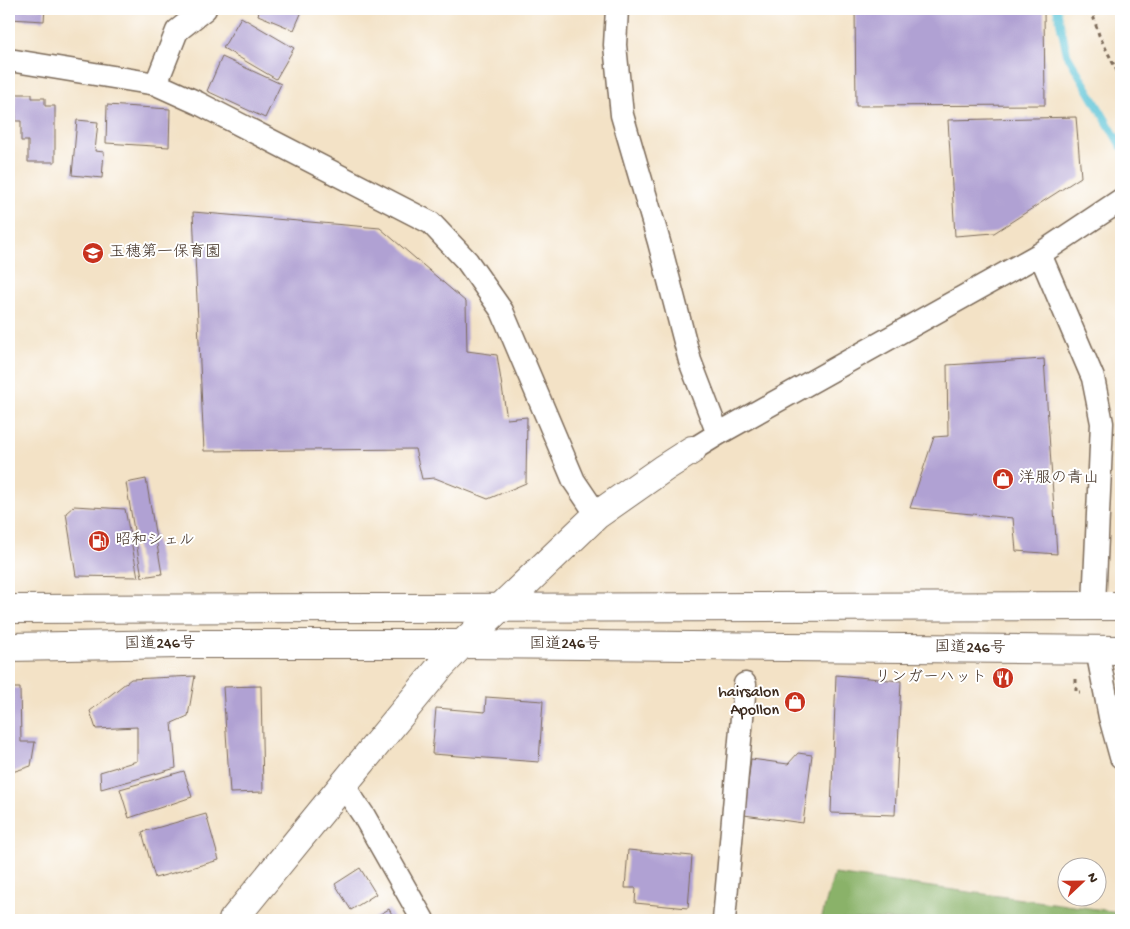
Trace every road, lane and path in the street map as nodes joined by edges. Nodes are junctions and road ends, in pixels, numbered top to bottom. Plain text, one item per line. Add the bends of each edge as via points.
1 (205, 9) edge
2 (617, 9) edge
3 (1091, 9) edge
4 (9, 60) edge
5 (1121, 79) edge
6 (156, 84) junction
7 (1121, 200) edge
8 (1040, 254) junction
9 (718, 434) junction
10 (692, 450) joint
11 (597, 515) junction
12 (1094, 605) junction
13 (1121, 606) edge
14 (498, 608) junction
15 (9, 609) edge
16 (462, 644) junction
17 (9, 647) edge
18 (1109, 650) edge
19 (745, 684) dead end
20 (1121, 756) edge
21 (343, 785) junction
22 (233, 920) edge
23 (423, 920) edge
24 (724, 920) edge

1 - 6 street via 177,31
2 - 9 street via 615,45 622,115 690,360
3 - 5 path via 1099,35
4 - 6 street
6 - 11 street via 430,223 467,261 502,311 574,481
7 - 8 street
8 - 9 street
8 - 12 street via 1093,378 1102,423
9 - 10 street
10 - 11 main road
11 - 14 main road
12 - 13 main road
12 - 14 main road
14 - 15 main road
14 - 16 main road
16 - 17 main road, 国道246号
16 - 18 main road, 国道246号
16 - 21 main road
18 - 20 street via 1110,717
19 - 24 street
21 - 22 main road
21 - 23 street

